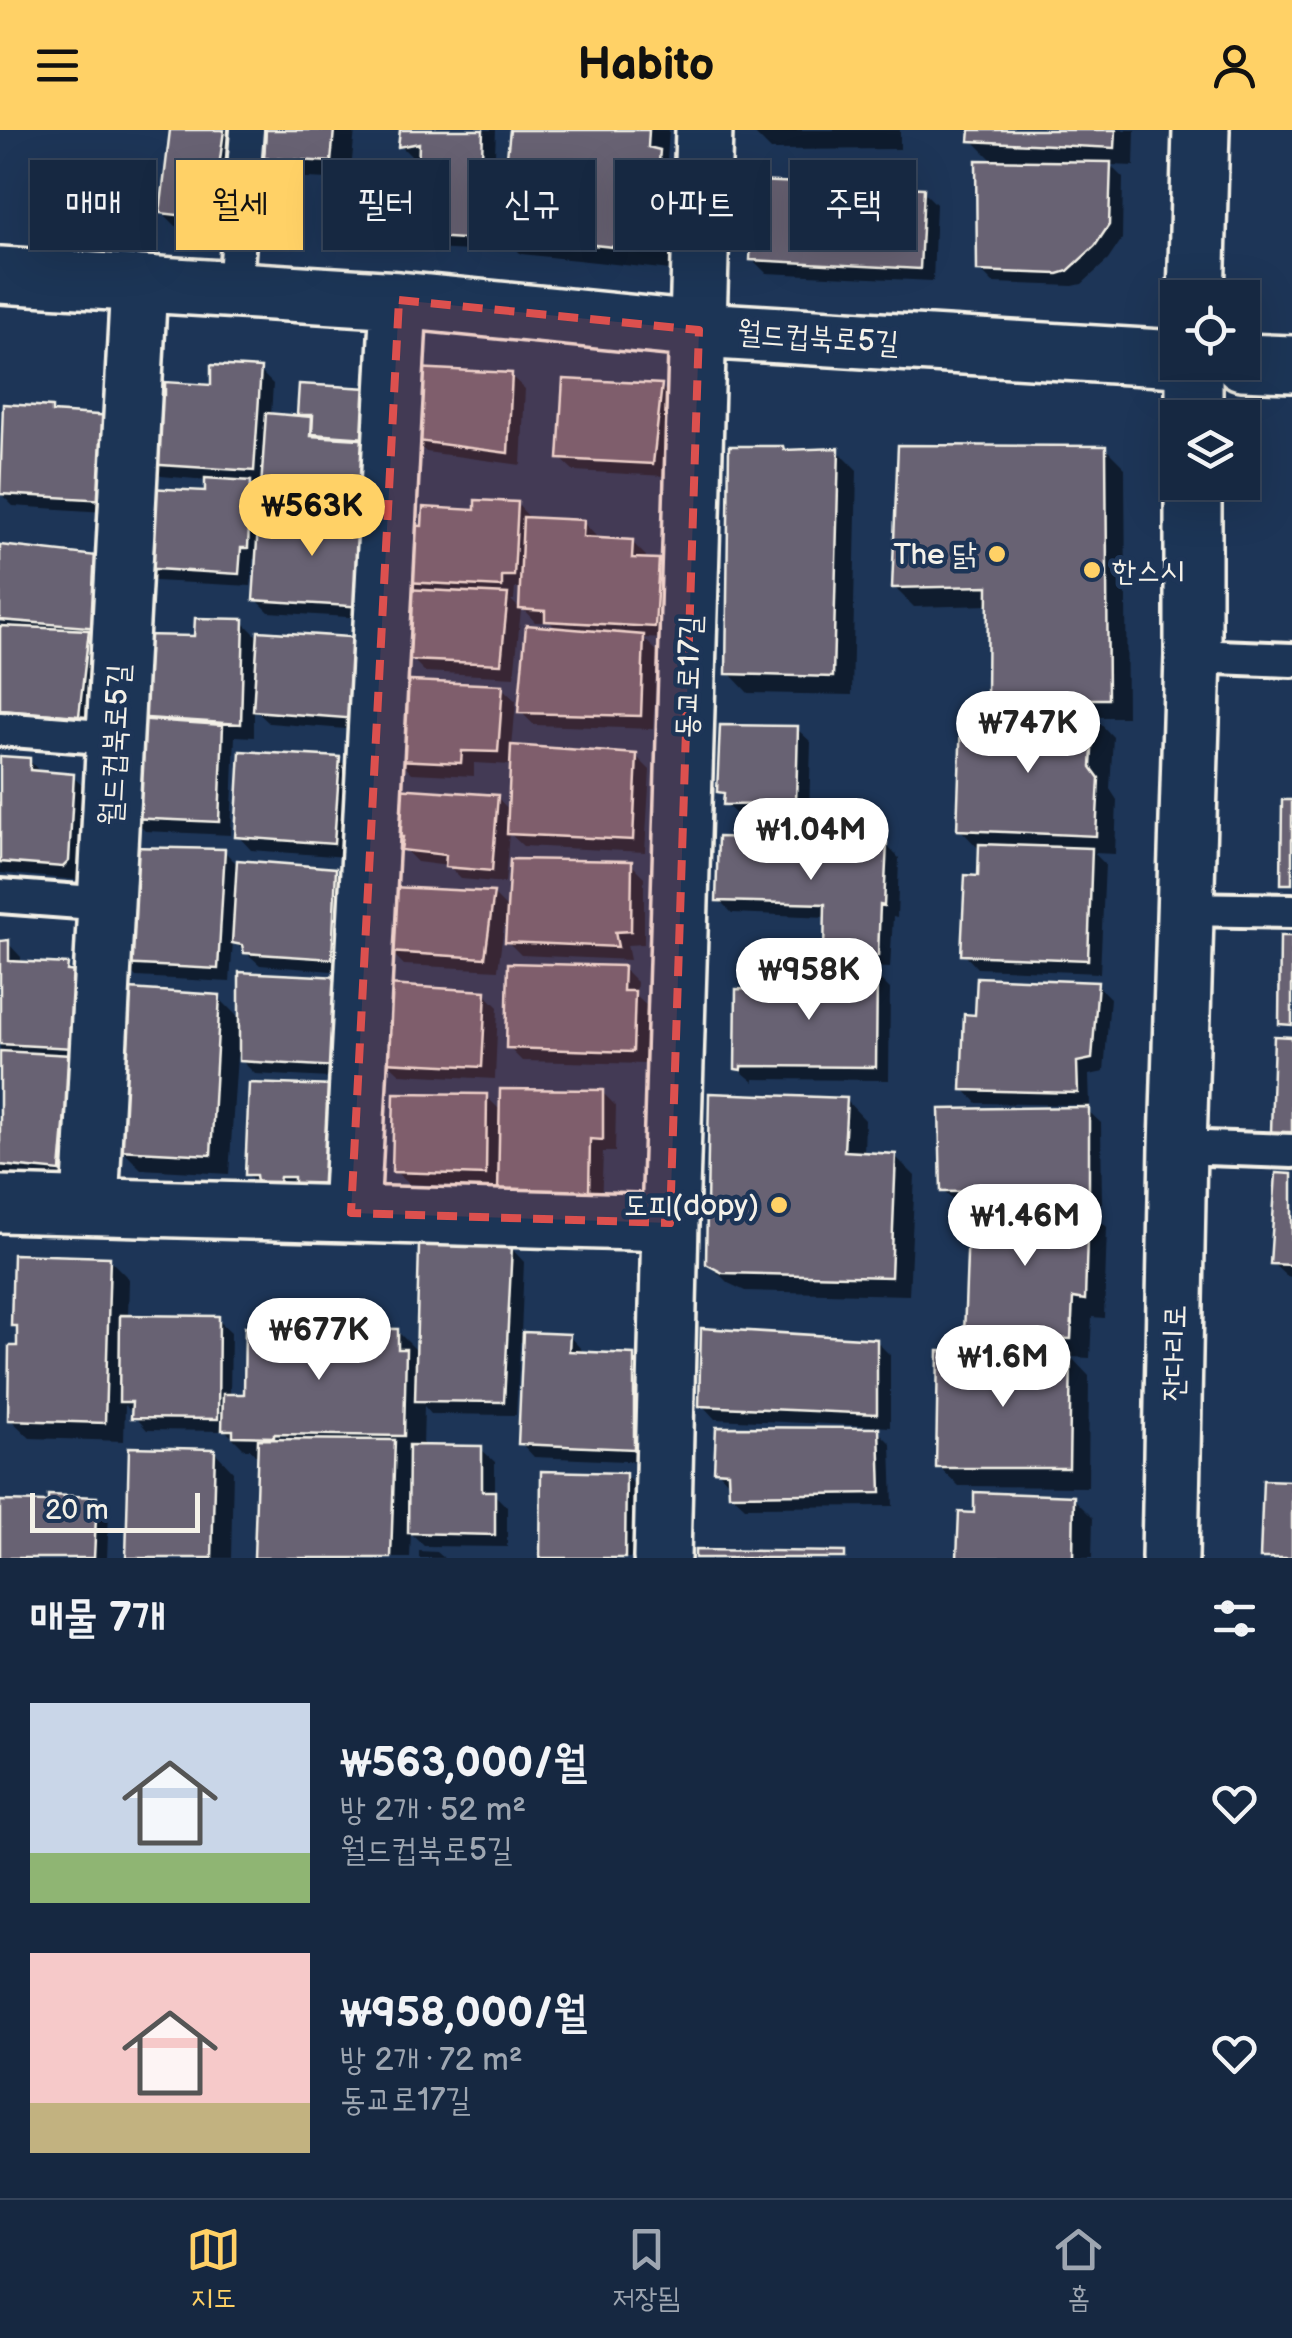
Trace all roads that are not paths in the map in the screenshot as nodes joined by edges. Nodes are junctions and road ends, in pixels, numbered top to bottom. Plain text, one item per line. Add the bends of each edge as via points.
1 (247, 130) edge
2 (704, 130) edge
3 (1201, 130) edge
4 (0, 274) edge
5 (1197, 280) edge
6 (138, 284) junction
7 (236, 288) junction
8 (399, 300) junction
9 (699, 330) junction
10 (1160, 358) edge
11 (1260, 363) edge
12 (1292, 364) edge
13 (1194, 500) edge
14 (1192, 656) junction
15 (1292, 660) edge
16 (0, 730) edge
17 (114, 738) junction
18 (0, 896) edge
19 (107, 904) junction
20 (1184, 909) junction
21 (1292, 911) edge
22 (1178, 1147) junction
23 (1292, 1151) edge
24 (0, 1204) edge
25 (90, 1205) junction
26 (351, 1213) junction
27 (670, 1223) junction
28 (662, 1558) edge
29 (1170, 1558) edge

1 - 7 lane
2 - 9 street, 동교로17길
3 - 5 street
4 - 6 street, 월드컵북로5길
6 - 7 street, 월드컵북로5길
6 - 17 street, 월드컵북로5길
7 - 8 street, 월드컵북로5길
8 - 9 street, 월드컵북로5길
8 - 26 street
9 - 10 street, 월드컵북로5길
9 - 27 street, 동교로17길
11 - 12 street
13 - 14 street, 잔다리로
14 - 15 lane
14 - 20 street, 잔다리로
16 - 17 lane
17 - 19 street, 월드컵북로5길
18 - 19 lane
19 - 25 street, 월드컵북로5길
20 - 21 lane
20 - 22 street, 잔다리로
22 - 23 lane
22 - 29 street, 잔다리로
24 - 25 street
25 - 26 street
26 - 27 street
27 - 28 street, 동교로17길

